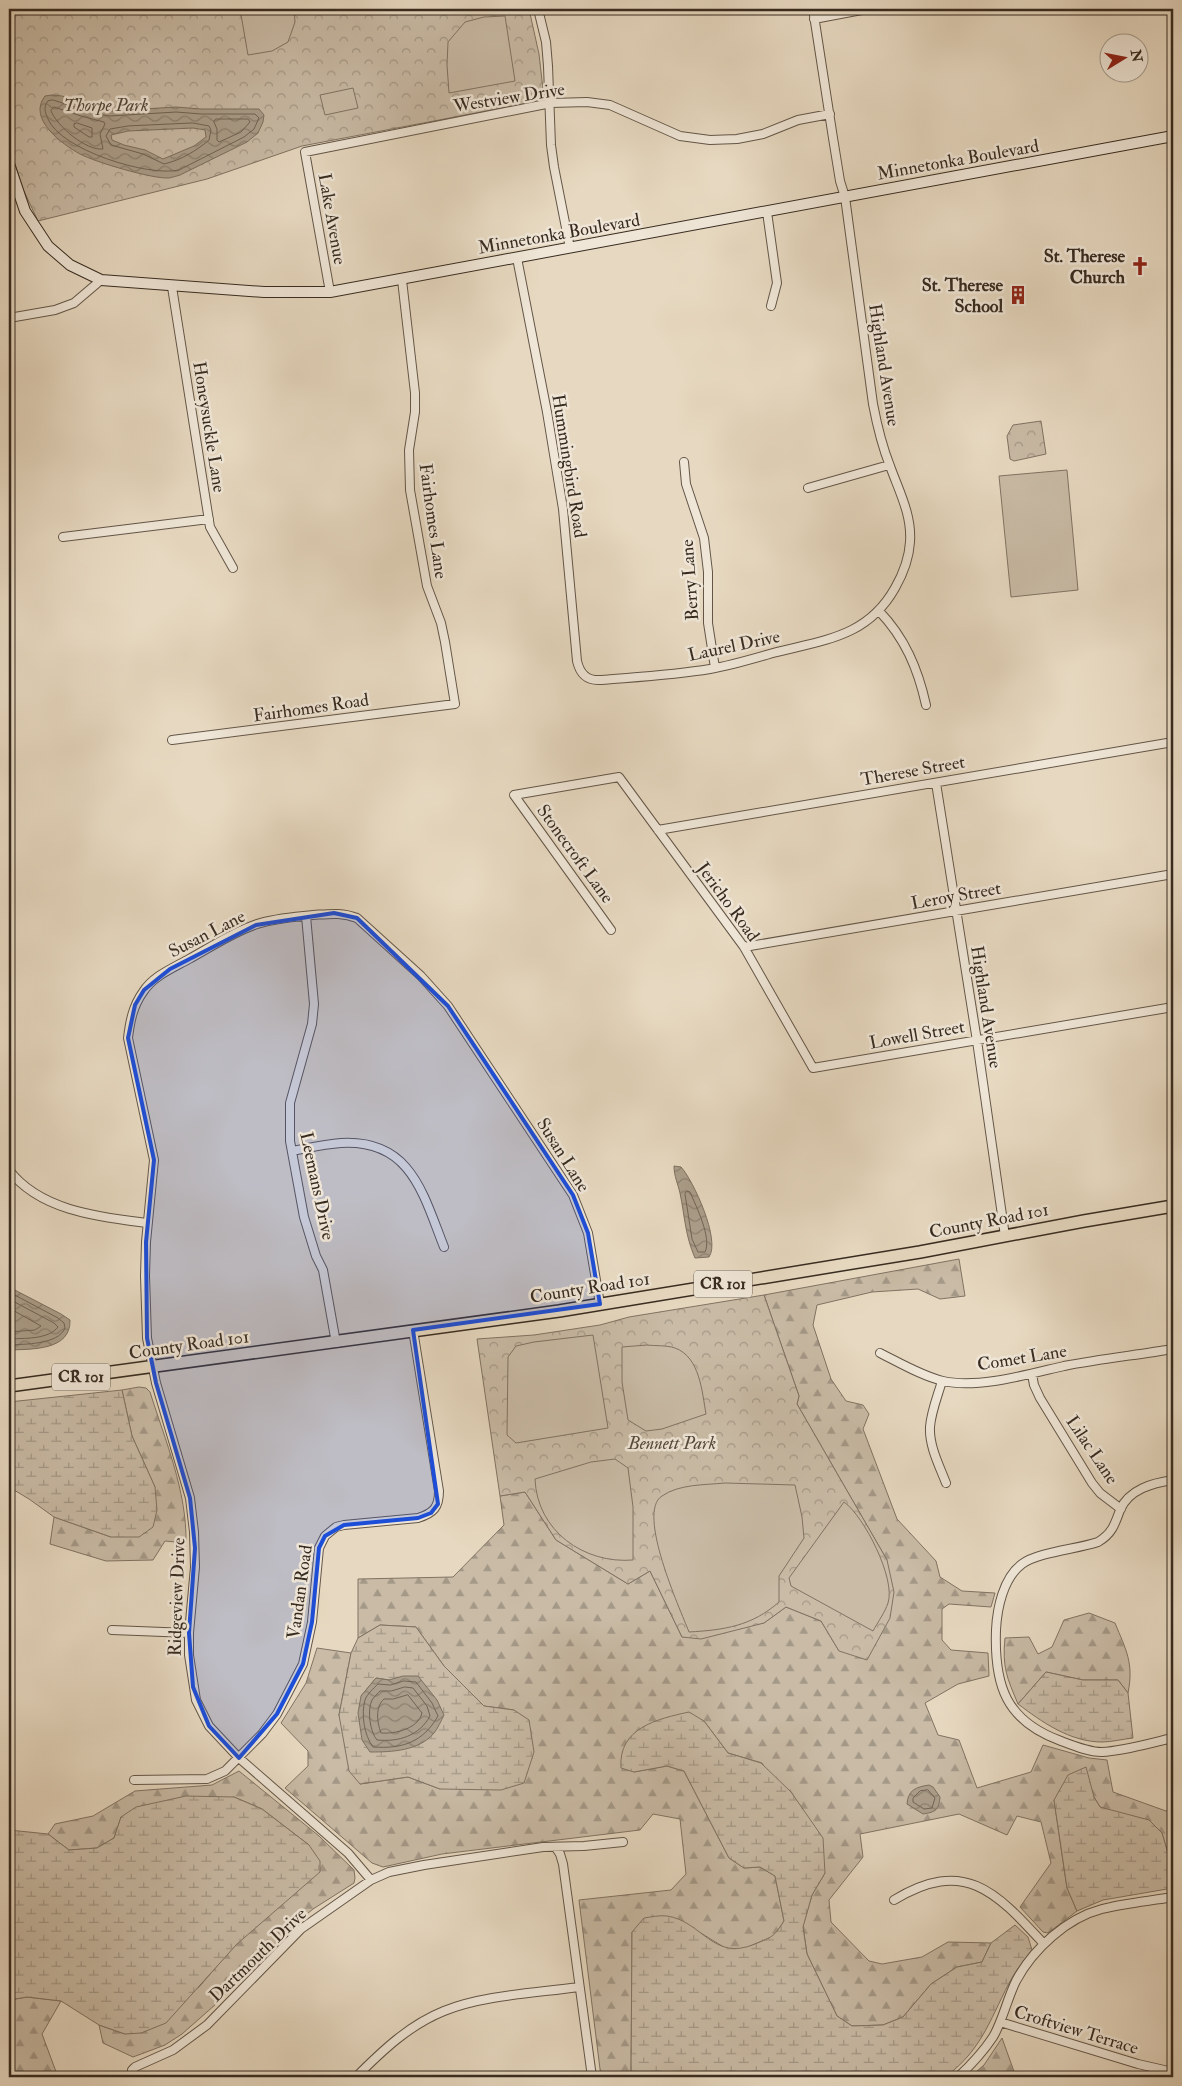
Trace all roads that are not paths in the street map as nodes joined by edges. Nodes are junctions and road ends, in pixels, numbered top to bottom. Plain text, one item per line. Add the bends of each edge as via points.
1 (538, 9) edge
2 (813, 9) edge
3 (867, 9) edge
4 (814, 19) junction
5 (551, 103) junction
6 (830, 114) junction
7 (1173, 136) edge
8 (304, 152) joint
9 (9, 164) edge
10 (845, 197) junction
11 (767, 212) junction
12 (570, 248) junction
13 (517, 258) junction
14 (101, 280) junction
15 (402, 280) junction
16 (172, 287) junction
17 (330, 292) junction
18 (771, 306) dead end
19 (9, 318) edge
20 (684, 462) dead end
21 (889, 465) junction
22 (808, 488) dead end
23 (209, 520) junction
24 (63, 537) dead end
25 (233, 568) dead end
26 (879, 611) junction
27 (715, 668) junction
28 (587, 678) joint
29 (454, 704) joint
30 (926, 704) dead end
31 (172, 740) dead end
32 (1173, 742) edge
33 (936, 783) junction
34 (514, 795) joint
35 (658, 830) junction
36 (1173, 874) edge
37 (956, 911) junction
38 (306, 916) junction
39 (611, 930) dead end
40 (744, 947) junction
41 (1173, 1007) edge
42 (977, 1040) junction
43 (813, 1068) joint
44 (292, 1151) junction
45 (9, 1170) edge
46 (1173, 1206) edge
47 (147, 1223) junction
48 (1005, 1236) junction
49 (444, 1247) dead end
50 (600, 1304) junction
51 (412, 1330) junction
52 (336, 1343) junction
53 (1173, 1349) edge
54 (880, 1354) dead end
55 (153, 1367) junction
56 (1032, 1374) junction
57 (942, 1381) junction
58 (9, 1386) edge
59 (1173, 1480) edge
60 (946, 1483) dead end
61 (1121, 1508) junction
62 (112, 1630) dead end
63 (189, 1633) junction
64 (1173, 1738) edge
65 (239, 1758) junction
66 (134, 1780) dead end
67 (623, 1842) dead end
68 (556, 1848) junction
69 (371, 1880) junction
70 (1173, 1897) edge
71 (894, 1900) dead end
72 (1044, 1944) junction
73 (579, 1987) junction
74 (1000, 2022) junction
75 (1173, 2072) edge
76 (132, 2074) edge
77 (356, 2077) edge
78 (592, 2077) edge
79 (958, 2077) edge

1 - 5 street via 546,42
2 - 4 street, Highland Avenue
3 - 4 street
4 - 6 street, Highland Avenue
5 - 6 street, Westview Drive via 586,102 610,106 680,136 710,140 762,134 798,120
5 - 8 street, Westview Drive
5 - 12 street via 553,160
6 - 10 street, Highland Avenue
7 - 10 street, Minnetonka Boulevard
8 - 17 street, Lake Avenue
9 - 14 street, Minnetonka Boulevard via 25,211 48,246 70,265
10 - 11 street, Minnetonka Boulevard
10 - 21 street, Highland Avenue via 873,404
11 - 12 street, Minnetonka Boulevard
11 - 18 street via 777,284
12 - 13 street, Minnetonka Boulevard
13 - 15 street, Minnetonka Boulevard
13 - 28 street, Hummingbird Road via 563,509 578,668
14 - 16 street, Minnetonka Boulevard
14 - 19 street via 74,303 55,310
15 - 17 street, Minnetonka Boulevard
15 - 29 street, Fairhomes Lane via 415,393 409,450 410,490 427,586 445,642
16 - 17 street, Minnetonka Boulevard
16 - 23 street, Honeysuckle Lane
20 - 27 street, Berry Lane via 686,484 704,538 708,623
21 - 22 street
21 - 26 street, Highland Avenue via 905,504 910,542 900,580
23 - 24 street
23 - 25 street, Honeysuckle Lane
26 - 27 street, Laurel Drive via 856,629 833,639
26 - 30 street via 910,653
27 - 28 street, Laurel Drive via 601,680
29 - 31 street, Fairhomes Road
32 - 33 street, Therese Street
33 - 35 street, Therese Street
33 - 37 street, Highland Avenue
34 - 35 street, Jericho Road via 620,777
34 - 39 street, Stonecroft Lane
35 - 40 street, Jericho Road
36 - 37 street, Leroy Street
37 - 40 street, Leroy Street
37 - 42 street, Highland Avenue
38 - 44 street, Leemans Drive via 314,1004 312,1024 290,1103
38 - 47 street, Susan Lane via 272,920 241,930 156,978 135,1006 128,1038 154,1160
38 - 50 street, Susan Lane via 346,914 357,918 421,976 448,1006 573,1195 588,1233
40 - 43 street, Jericho Road
41 - 42 street, Lowell Street
42 - 43 street, Lowell Street
42 - 48 street, Highland Avenue
44 - 49 street via 357,1143 390,1153 415,1177
44 - 52 street, Leemans Drive via 304,1216 323,1270
45 - 47 street via 28,1190 43,1198 100,1216
46 - 48 main road, County Road 101 / CR 101
47 - 55 street, Susan Lane via 147,1338
48 - 50 main road, County Road 101 / CR 101
50 - 51 main road, County Road 101 / CR 101
51 - 52 main road, County Road 101 / CR 101
51 - 65 street, Vandan Road via 439,1491 438,1504 431,1513 418,1518 344,1525 325,1536 319,1548 312,1622 303,1664 277,1714
52 - 55 main road, County Road 101 / CR 101
53 - 56 street, Comet Lane
54 - 57 street, Comet Lane
55 - 58 main road, County Road 101 / CR 101
55 - 63 street, Ridgeview Drive via 190,1498 195,1567
56 - 57 street, Comet Lane via 970,1382
56 - 61 street, Lilac Lane via 1040,1398 1092,1483
57 - 60 street via 930,1434
59 - 61 street, Lilac Lane via 1143,1487
61 - 64 street via 1113,1529 1103,1540 1028,1561 1013,1574 1004,1592 997,1624 1000,1681 1014,1712 1024,1722 1072,1745 1102,1752
62 - 63 street
63 - 65 street, Ridgeview Drive via 190,1672 196,1700 209,1726
65 - 66 street, Vandan Road via 225,1771 207,1779
65 - 69 street, Ridgeview Drive via 348,1852
67 - 68 street, Dartmouth Drive
68 - 69 street, Dartmouth Drive via 543,1847 424,1865 389,1872
68 - 73 street via 563,1864
69 - 76 street, Dartmouth Drive via 301,1929 191,2038 173,2050 140,2064
70 - 72 street via 1091,1913
71 - 72 street via 928,1883 950,1880 974,1884 1001,1899
72 - 74 street via 1016,1981
73 - 77 street via 480,2001 445,2011 392,2042
73 - 78 street
74 - 75 street, Croftview Terrace
74 - 79 street via 979,2055

